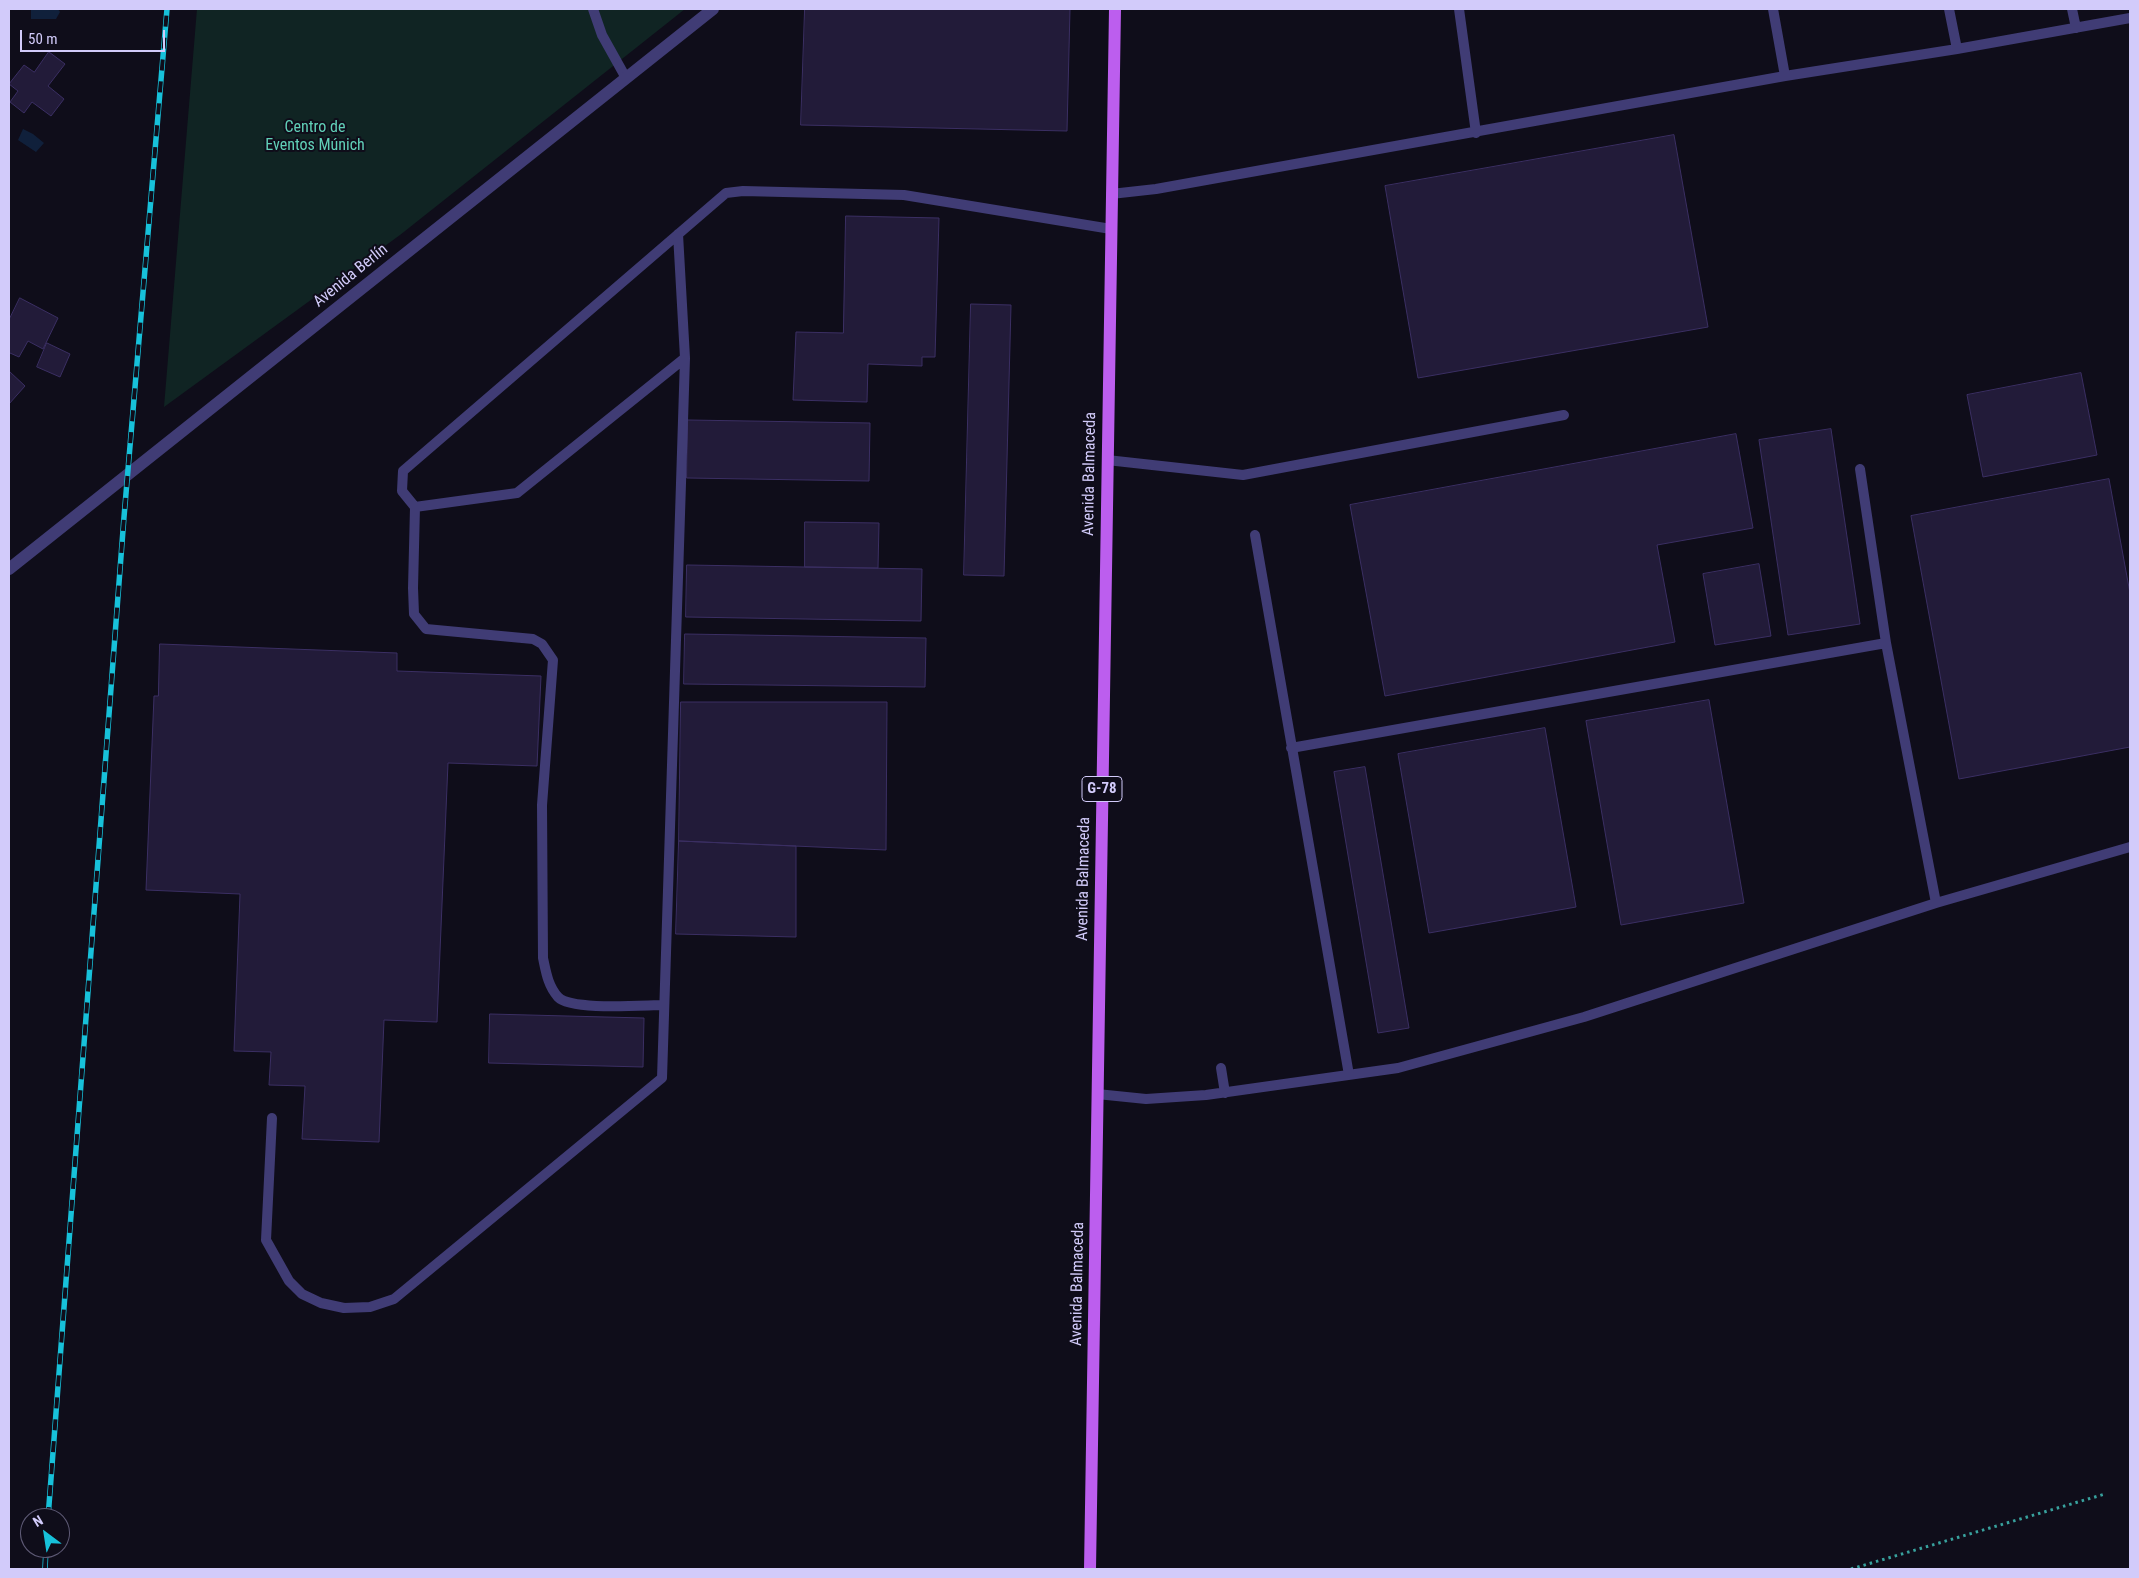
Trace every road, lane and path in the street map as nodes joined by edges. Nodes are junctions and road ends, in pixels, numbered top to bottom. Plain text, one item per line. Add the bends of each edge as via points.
1 (593, 9) edge
2 (713, 9) edge
3 (1115, 9) edge
4 (1459, 9) edge
5 (1773, 9) edge
6 (1949, 9) edge
7 (2072, 9) edge
8 (2130, 18) edge
9 (2076, 28) junction
10 (1957, 49) junction
11 (1785, 76) junction
12 (626, 78) junction
13 (1476, 132) junction
14 (1111, 194) junction
15 (1111, 229) junction
16 (678, 234) junction
17 (685, 358) junction
18 (1564, 414) dead end
19 (1107, 460) junction
20 (1860, 469) dead end
21 (415, 507) junction
22 (1255, 535) dead end
23 (9, 569) edge
24 (1886, 643) junction
25 (1291, 748) junction
26 (2130, 847) edge
27 (1936, 903) junction
28 (664, 1005) junction
29 (1221, 1068) dead end
30 (1349, 1075) junction
31 (1225, 1093) junction
32 (1097, 1094) junction
33 (272, 1118) dead end
34 (2105, 1494) dead end
35 (1861, 1568) edge
36 (1090, 1569) edge
37 (1850, 1569) edge

1 - 12 lane via 599,30
2 - 12 street, Avenida Berlín
3 - 14 main road, Avenida Balmaceda / G-78
4 - 13 lane
5 - 11 lane
6 - 10 lane
7 - 9 lane
8 - 9 lane
9 - 10 lane
10 - 11 lane
11 - 13 lane
12 - 23 street, Avenida Berlín
13 - 14 lane via 1156,189
14 - 15 main road, Avenida Balmaceda / G-78
15 - 16 lane via 904,194 743,191 726,193
15 - 19 main road, Avenida Balmaceda / G-78
16 - 17 lane
16 - 21 lane via 403,471 402,491
17 - 21 lane via 517,493
17 - 28 lane
18 - 19 lane via 1243,475
19 - 32 main road, Avenida Balmaceda / G-78
20 - 24 lane
21 - 28 lane via 414,614 426,629 533,639 542,644 553,660 542,805 543,958 548,981 559,998 577,1006
22 - 25 lane
24 - 25 lane
24 - 27 lane
25 - 30 lane
26 - 27 lane
27 - 30 lane via 1584,1017 1398,1068
28 - 33 lane via 662,1078 394,1299 370,1307 344,1308 321,1303 302,1294 277,1263 266,1240
29 - 31 lane
30 - 31 lane
31 - 32 lane via 1146,1099
32 - 36 main road, Avenida Balmaceda / G-78
34 - 35 path
35 - 37 path

